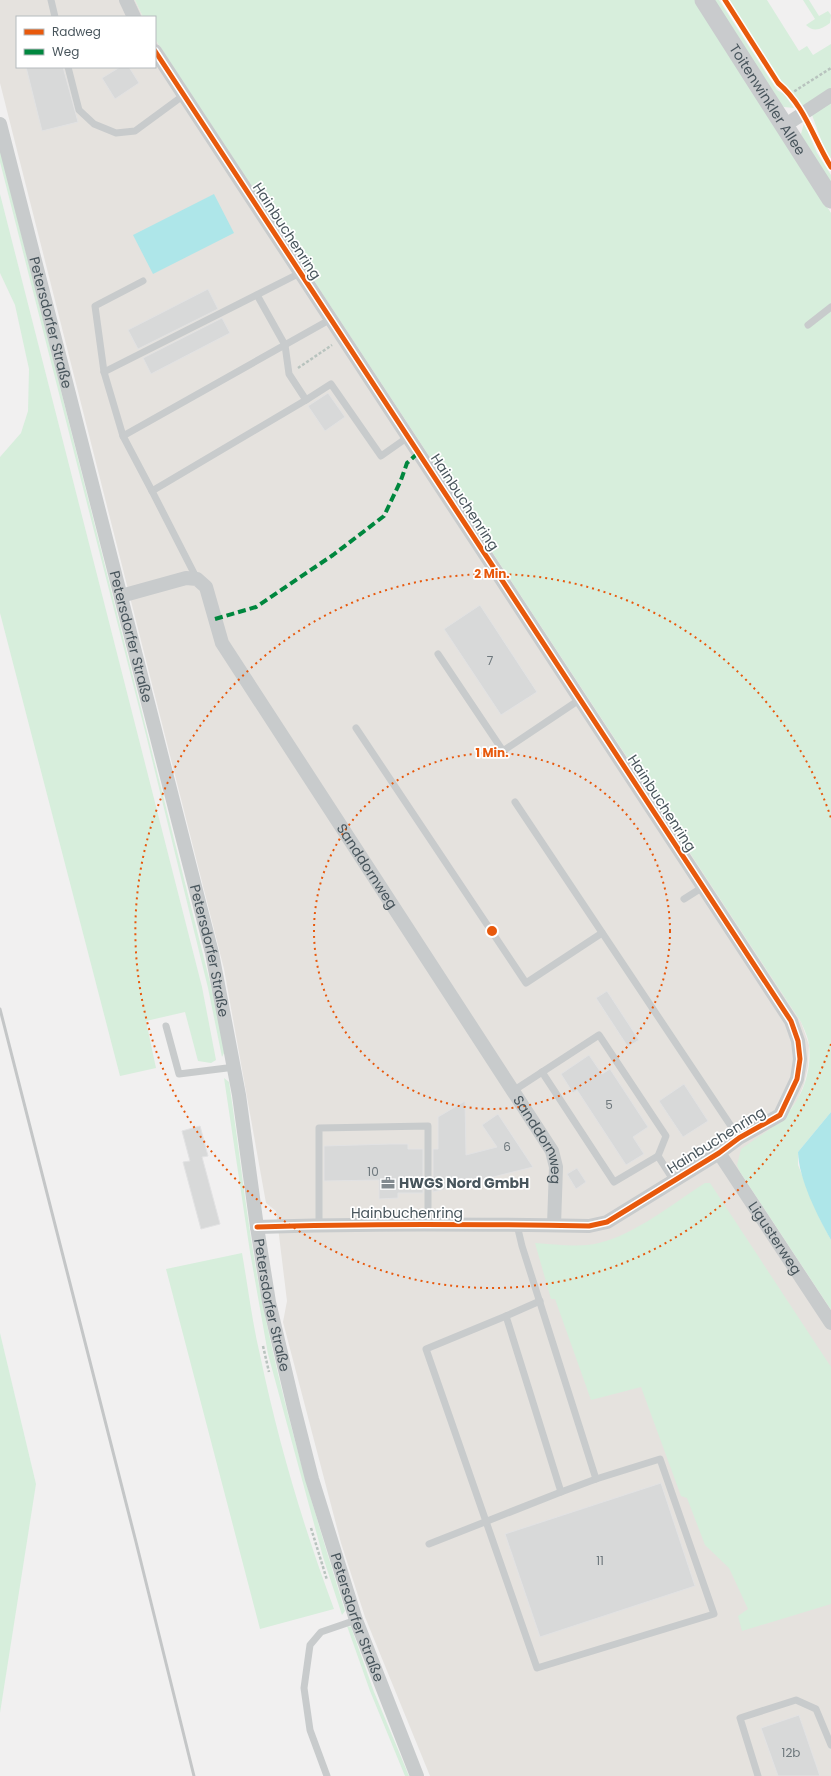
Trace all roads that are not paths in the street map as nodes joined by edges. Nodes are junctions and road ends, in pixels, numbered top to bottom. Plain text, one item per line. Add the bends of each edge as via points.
1 (51, 0) edge
2 (126, 0) edge
3 (704, 0) edge
4 (55, 16) edge
5 (134, 16) edge
6 (156, 53) edge
7 (68, 68) edge
8 (184, 95) junction
9 (831, 95) edge
10 (0, 124) edge
11 (784, 126) junction
12 (831, 199) edge
13 (300, 273) junction
14 (143, 280) dead end
15 (257, 295) junction
16 (831, 307) edge
17 (330, 319) junction
18 (808, 325) dead end
19 (285, 345) junction
20 (104, 372) junction
21 (306, 400) junction
22 (123, 436) junction
23 (408, 437) junction
24 (152, 491) junction
25 (197, 579) junction
26 (121, 596) junction
27 (438, 654) dead end
28 (579, 700) junction
29 (356, 728) dead end
30 (515, 802) dead end
31 (703, 887) junction
32 (684, 899) dead end
33 (602, 933) junction
34 (166, 1026) dead end
35 (235, 1067) junction
36 (542, 1072) junction
37 (513, 1091) junction
38 (739, 1138) junction
39 (719, 1153) junction
40 (658, 1156) junction
41 (674, 1181) junction
42 (428, 1224) junction
43 (318, 1225) junction
44 (517, 1225) junction
45 (554, 1226) junction
46 (257, 1227) junction
47 (540, 1301) junction
48 (506, 1316) junction
49 (831, 1323) edge
50 (596, 1478) junction
51 (561, 1492) junction
52 (486, 1522) junction
53 (429, 1544) dead end
54 (356, 1620) junction
55 (831, 1745) edge
56 (327, 1776) edge
57 (417, 1776) edge
58 (758, 1776) edge

1 - 4 lane
2 - 5 street
3 - 11 street, Toitenwinkler Allee
6 - 8 street, Hainbuchenring
7 - 8 lane via 79,110 94,124 116,133 135,131
8 - 13 street, Hainbuchenring
9 - 11 street
10 - 26 street, Petersdorfer Straße
11 - 12 street, Toitenwinkler Allee
13 - 15 lane
13 - 17 street, Hainbuchenring
14 - 20 lane via 95,306
15 - 19 lane
15 - 20 lane
16 - 18 lane
17 - 19 lane
17 - 23 street, Hainbuchenring
19 - 21 lane via 290,374
19 - 22 lane
20 - 22 lane
21 - 23 lane via 331,384 381,456
21 - 24 lane
22 - 24 lane
23 - 28 street, Hainbuchenring
24 - 25 lane
25 - 26 street via 186,578
25 - 37 street, Sanddornweg via 206,587 222,643
26 - 35 street, Petersdorfer Straße via 212,953
27 - 28 lane via 503,751
28 - 31 street, Hainbuchenring
29 - 33 lane via 526,984
30 - 33 lane
31 - 32 lane
31 - 38 street, Hainbuchenring via 791,1021 798,1041 800,1059 797,1079 780,1115
33 - 38 lane
34 - 35 lane via 179,1074
35 - 46 street, Petersdorfer Straße
36 - 37 lane
36 - 40 lane via 614,1182
36 - 40 lane via 599,1035 666,1136
37 - 45 street, Sanddornweg via 552,1151 556,1167
38 - 39 street, Hainbuchenring
39 - 41 street, Hainbuchenring
39 - 49 street, Ligusterweg
40 - 41 lane
41 - 45 street, Hainbuchenring via 607,1222 589,1226
42 - 43 street, Hainbuchenring
42 - 43 lane via 428,1126 319,1128
42 - 44 street, Hainbuchenring
43 - 46 street, Hainbuchenring
44 - 45 street, Hainbuchenring
44 - 47 lane
46 - 54 street, Petersdorfer Straße via 271,1310 294,1408 312,1479
47 - 48 lane
47 - 50 lane
48 - 51 lane
48 - 52 lane via 426,1349
50 - 51 lane
50 - 52 lane via 660,1459 714,1614 537,1668
51 - 52 lane
52 - 53 lane
54 - 56 lane via 321,1632 310,1645 304,1688 310,1730
54 - 57 street, Petersdorfer Straße
55 - 58 lane via 816,1709 796,1700 740,1718

